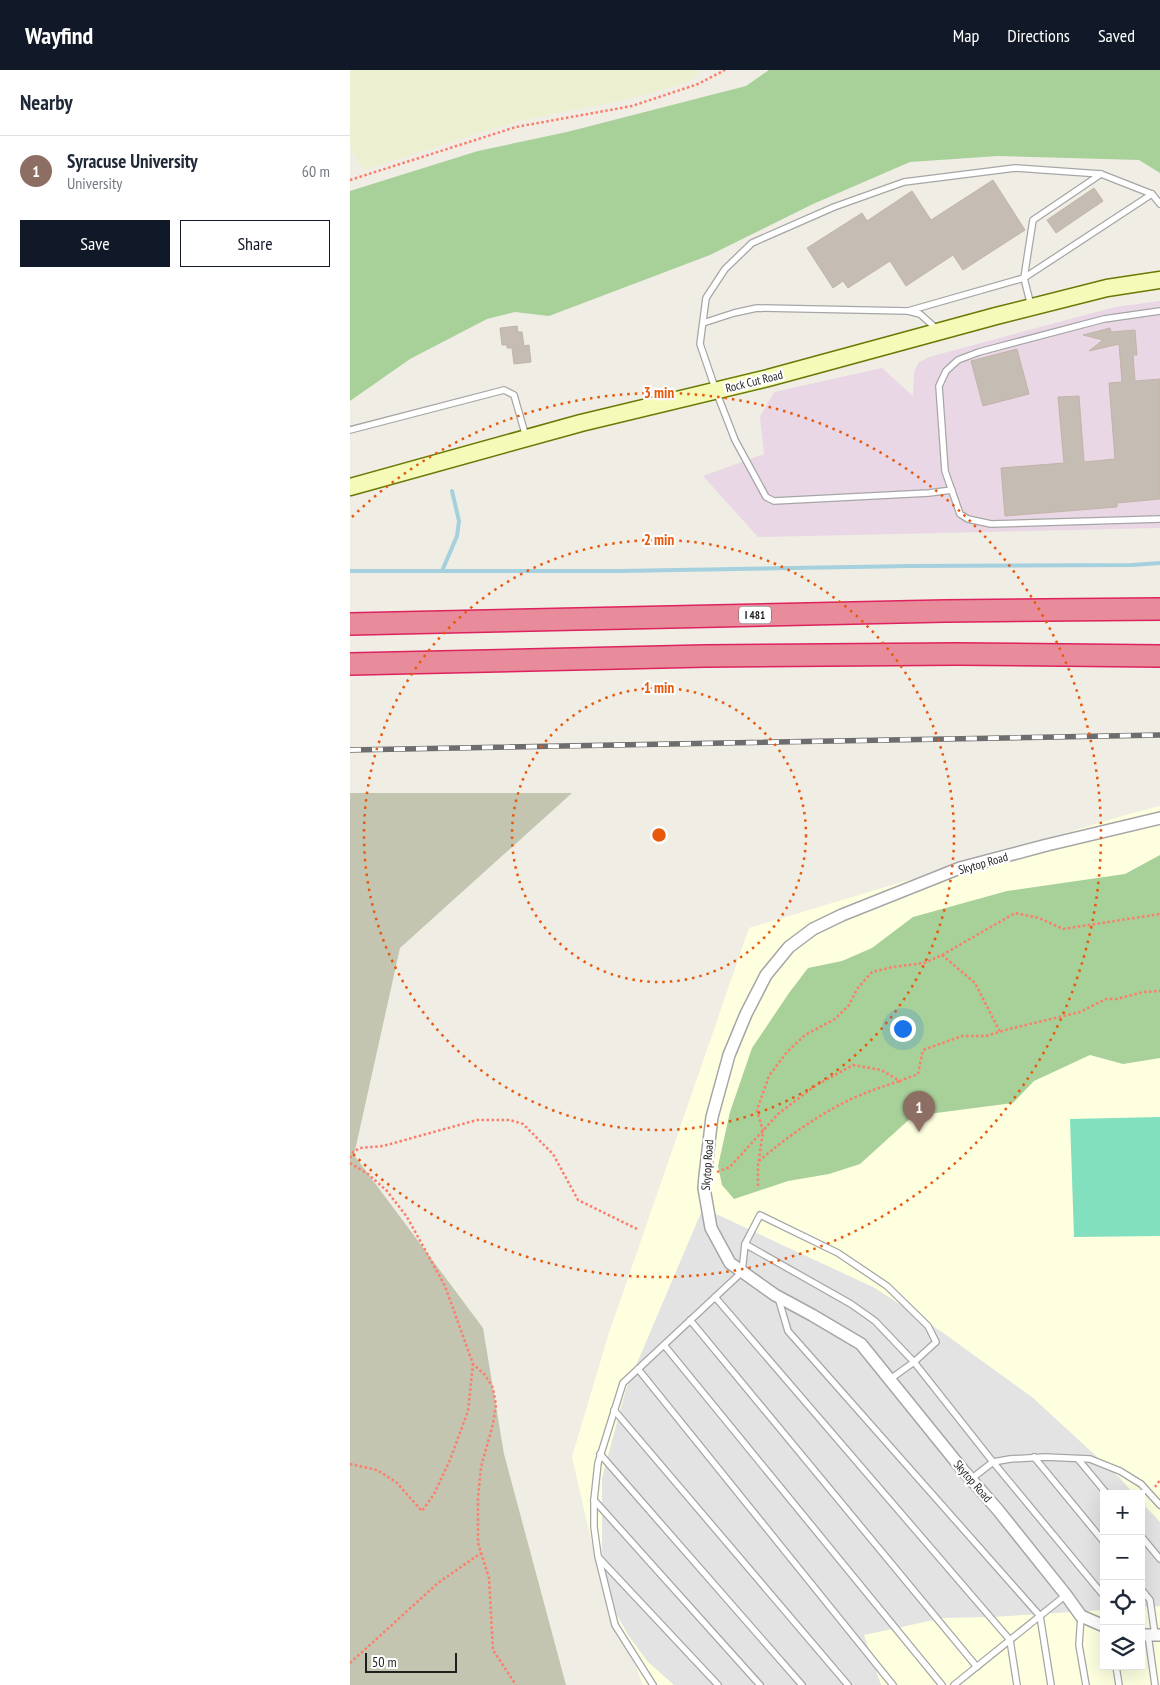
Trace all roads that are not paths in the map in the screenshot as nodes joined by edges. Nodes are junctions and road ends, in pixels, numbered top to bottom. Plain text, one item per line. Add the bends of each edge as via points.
1 (1102, 174) junction
2 (1152, 194) junction
3 (1160, 204) edge
4 (1024, 278) junction
5 (1160, 280) edge
6 (1031, 307) junction
7 (908, 311) junction
8 (1160, 311) edge
9 (703, 323) junction
10 (939, 331) junction
11 (716, 391) junction
12 (350, 430) edge
13 (526, 439) junction
14 (350, 487) edge
15 (952, 490) junction
16 (1160, 519) edge
17 (1160, 596) edge
18 (1160, 609) edge
19 (945, 611) junction
20 (350, 624) edge
21 (1160, 656) edge
22 (350, 664) edge
23 (1160, 818) edge
24 (745, 1244) junction
25 (742, 1272) junction
26 (715, 1297) junction
27 (778, 1297) junction
28 (690, 1320) junction
29 (664, 1345) junction
30 (914, 1362) junction
31 (638, 1369) junction
32 (889, 1380) junction
33 (614, 1410) junction
34 (600, 1454) junction
35 (1034, 1457) junction
36 (1078, 1459) junction
37 (993, 1462) junction
38 (971, 1479) junction
39 (1104, 1490) edge
40 (594, 1500) junction
41 (1160, 1506) edge
42 (1100, 1537) edge
43 (1145, 1541) edge
44 (598, 1556) junction
45 (1160, 1559) edge
46 (1100, 1591) edge
47 (1145, 1594) edge
48 (1066, 1595) junction
49 (1040, 1616) junction
50 (1081, 1616) junction
51 (1102, 1625) edge
52 (1151, 1635) edge
53 (1010, 1640) junction
54 (977, 1667) junction
55 (1117, 1670) edge
56 (653, 1685) edge
57 (718, 1685) edge
58 (760, 1685) edge
59 (802, 1685) edge
60 (848, 1685) edge
61 (893, 1685) edge
62 (942, 1685) edge
63 (954, 1685) edge
64 (1017, 1685) edge
65 (1051, 1685) edge
66 (1086, 1685) edge
67 (1119, 1685) edge
68 (1154, 1685) edge

1 - 2 lane
1 - 4 lane via 1033,220
1 - 9 lane via 1016,168 904,182 834,206 752,243 725,269 706,298
2 - 3 lane
2 - 4 lane
4 - 6 lane
4 - 7 lane
5 - 6 street, Rock Cut Road via 1107,288
6 - 10 street, Rock Cut Road
7 - 9 lane via 757,308
7 - 10 lane via 920,314
8 - 15 lane via 1104,319 958,360 946,371 940,386 945,471
9 - 11 lane via 700,344
10 - 11 street, Rock Cut Road
11 - 13 street, Rock Cut Road
11 - 15 lane via 735,440 766,497 774,501
12 - 13 lane via 504,390 514,396
13 - 14 street, Rock Cut Road
15 - 16 lane via 960,514 991,524
17 - 19 highway
18 - 19 highway, I 481
19 - 20 highway, I 481
21 - 22 highway via 715,656
23 - 25 street, Skytop Road via 960,868 842,914 789,947 766,975 739,1030 712,1117 704,1176 711,1228 730,1263
24 - 25 lane
24 - 30 lane via 875,1320
24 - 30 lane via 760,1215 838,1253 887,1286 928,1326 936,1342
25 - 26 lane
25 - 27 street, Skytop Road
26 - 28 lane
26 - 53 lane
27 - 32 street, Skytop Road via 861,1344
27 - 49 lane via 788,1331
28 - 29 lane
28 - 54 lane
29 - 31 lane
29 - 62 lane
30 - 32 lane
30 - 37 lane
31 - 33 lane via 623,1383
31 - 61 lane
32 - 38 street, Skytop Road
33 - 34 lane
33 - 60 lane
34 - 40 lane
34 - 59 lane
35 - 36 lane
35 - 37 lane
35 - 42 lane
36 - 39 lane
36 - 41 lane via 1090,1459 1120,1471 1141,1484
37 - 38 lane
37 - 46 lane
38 - 48 street, Skytop Road
40 - 44 lane
40 - 58 lane
43 - 45 lane
44 - 56 lane via 615,1625
44 - 57 lane
47 - 52 lane via 1150,1600
48 - 49 lane
48 - 50 street, Skytop Road
49 - 53 lane
49 - 65 lane
50 - 51 street
50 - 66 lane via 1078,1646
52 - 68 lane
53 - 54 lane
53 - 64 lane
54 - 63 lane
55 - 67 lane

